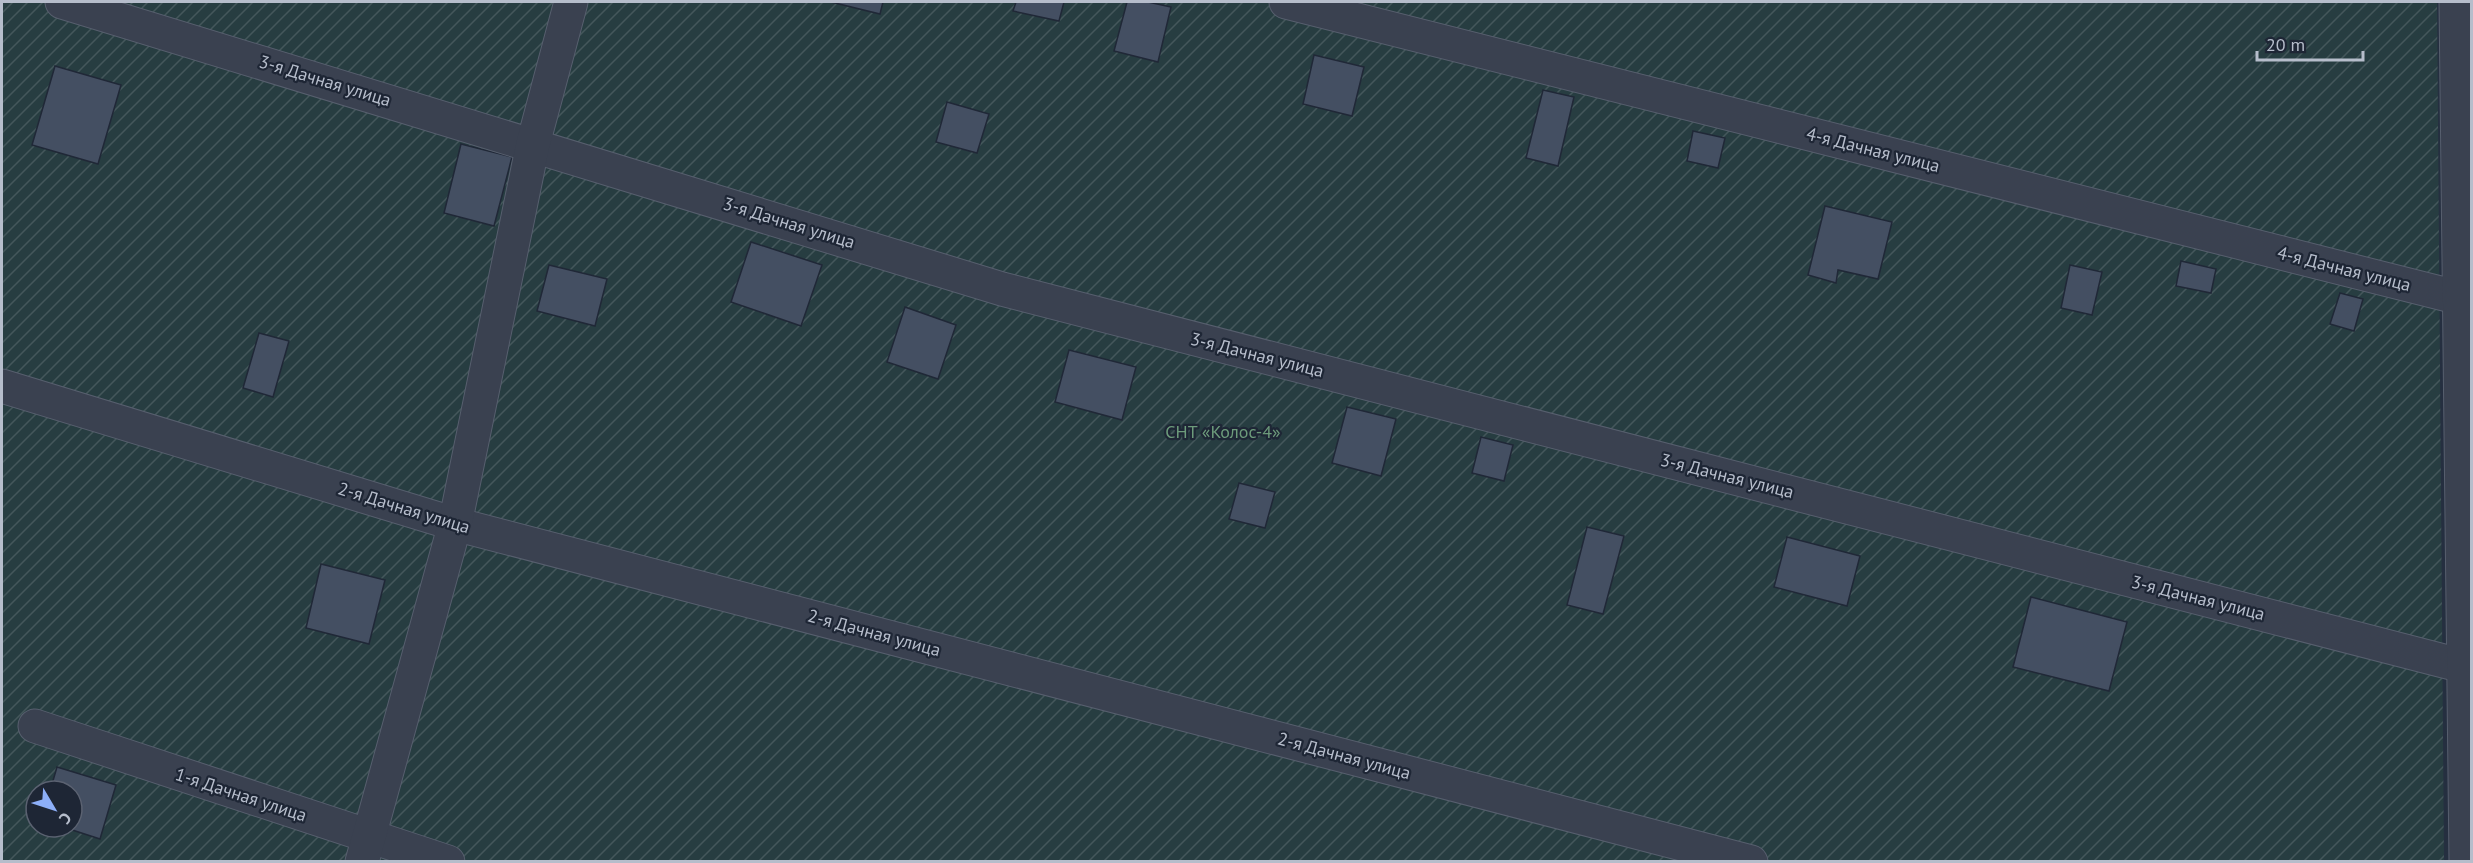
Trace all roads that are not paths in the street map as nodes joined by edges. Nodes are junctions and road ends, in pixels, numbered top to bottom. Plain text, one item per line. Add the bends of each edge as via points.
1 (62, 2) edge
2 (571, 2) edge
3 (1286, 2) edge
4 (2456, 2) edge
5 (533, 144) junction
6 (2460, 298) junction
7 (2, 386) edge
8 (455, 524) junction
9 (2463, 666) junction
10 (36, 726) dead end
11 (365, 849) edge
12 (448, 861) edge
13 (1751, 861) edge
14 (2466, 861) edge

1 - 5 street, 3-я Дачная улица
2 - 5 street
3 - 6 street, 4-я Дачная улица
4 - 6 street
5 - 8 street
5 - 9 street, 3-я Дачная улица via 1002,290
6 - 9 street
7 - 8 street, 2-я Дачная улица
8 - 11 street
8 - 13 street, 2-я Дачная улица
9 - 14 street
10 - 11 street, 1-я Дачная улица
11 - 12 street, 1-я Дачная улица

